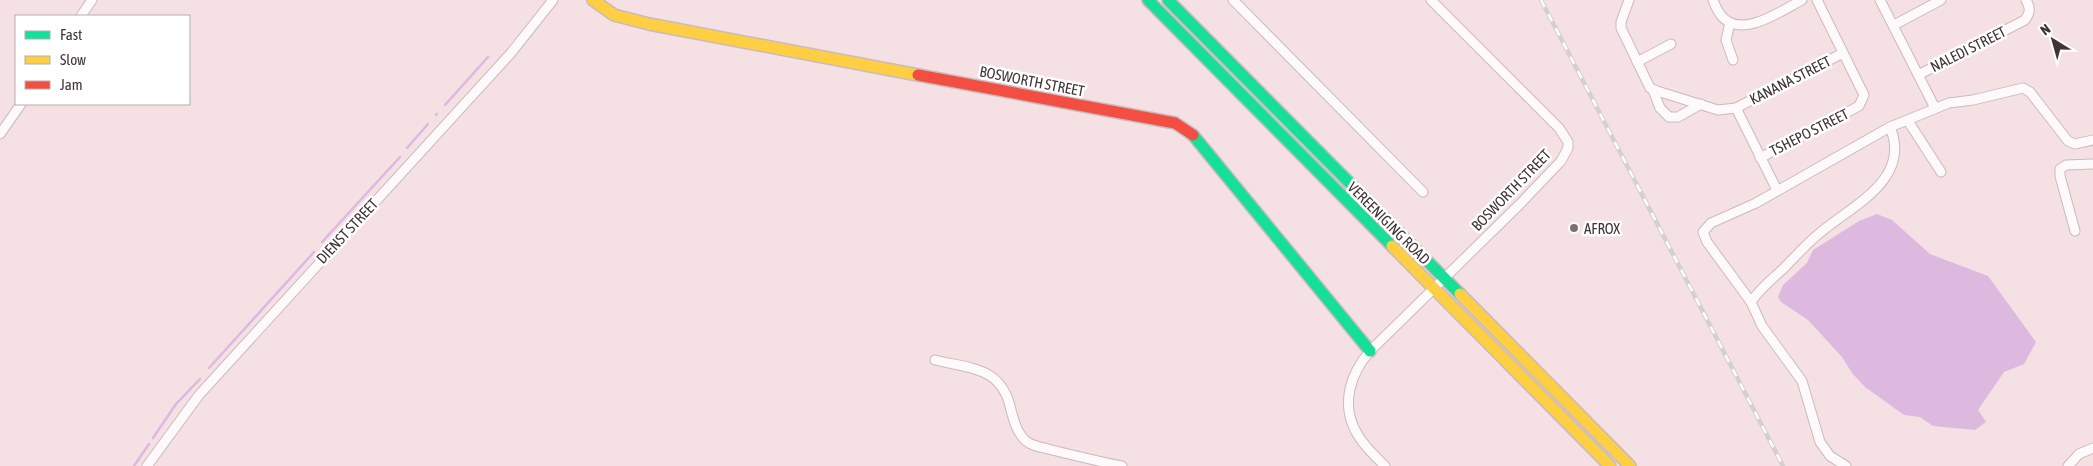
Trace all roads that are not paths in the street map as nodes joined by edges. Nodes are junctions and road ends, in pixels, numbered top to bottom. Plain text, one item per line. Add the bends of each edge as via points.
1 (92, 0) edge
2 (553, 0) edge
3 (592, 0) edge
4 (1148, 0) edge
5 (1168, 0) edge
6 (1233, 0) edge
7 (1430, 0) edge
8 (1629, 0) edge
9 (1713, 0) edge
10 (1802, 0) edge
11 (1817, 0) edge
12 (1880, 0) edge
13 (1941, 0) edge
14 (2026, 0) edge
15 (82, 15) edge
16 (1730, 23) junction
17 (1894, 25) junction
18 (1671, 44) dead end
19 (1843, 53) junction
20 (1733, 60) dead end
21 (1637, 62) junction
22 (1918, 75) junction
23 (1653, 90) junction
24 (1700, 104) junction
25 (20, 105) edge
26 (1736, 108) junction
27 (1935, 108) junction
28 (1908, 121) junction
29 (1890, 127) junction
30 (0, 134) edge
31 (2093, 140) edge
32 (1760, 158) junction
33 (2093, 164) edge
34 (1941, 172) dead end
35 (1778, 190) junction
36 (1423, 192) dead end
37 (2075, 231) dead end
38 (1444, 278) junction
39 (1433, 289) junction
40 (1751, 302) junction
41 (1370, 351) junction
42 (935, 360) dead end
43 (2093, 448) edge
44 (147, 466) edge
45 (1122, 466) edge
46 (1385, 466) edge
47 (1610, 466) edge
48 (1630, 466) edge
49 (1846, 466) edge
50 (2068, 466) edge

1 - 15 street
2 - 44 street, DIENST STREET via 511,53 199,395
3 - 41 main road, BOSWORTH STREET via 614,15 649,24 1175,124 1191,133
4 - 39 main road, VEREENIGING ROAD
5 - 38 main road, VEREENIGING ROAD
6 - 36 street
7 - 38 street, BOSWORTH STREET via 1559,128 1568,142 1561,161
8 - 21 street via 1621,28
9 - 16 street
10 - 16 street via 1750,25
11 - 19 street, TSHEPO STREET
12 - 17 street
13 - 17 street
14 - 22 street, NALEDI STREET via 2030,8 2025,20
16 - 20 street via 1726,40
17 - 22 street
18 - 21 street
19 - 26 street, KANANA STREET
19 - 32 street, TSHEPO STREET via 1864,95 1859,106
21 - 23 street
22 - 27 street
23 - 24 street
23 - 24 street via 1660,108 1668,117 1678,117
24 - 26 street via 1718,110
25 - 30 street
26 - 32 street
27 - 28 street
27 - 31 street via 2023,88 2030,92 2068,141 2075,144
28 - 29 street
28 - 34 street
29 - 35 street
29 - 40 street via 1895,149 1881,184 1809,242
32 - 35 street
33 - 37 street via 2066,165 2060,170
35 - 40 street via 1711,223 1703,232 1717,257
38 - 39 street, BOSWORTH STREET
38 - 48 main road, VEREENIGING ROAD
39 - 41 street, BOSWORTH STREET
39 - 47 main road, VEREENIGING ROAD
40 - 49 street via 1762,326 1802,381 1820,442 1830,456
41 - 46 street, BOSWORTH STREET via 1354,374 1349,411 1360,439
42 - 45 street via 991,375 999,382 1005,390 1017,429 1032,445 1068,456
43 - 50 street via 2074,458

